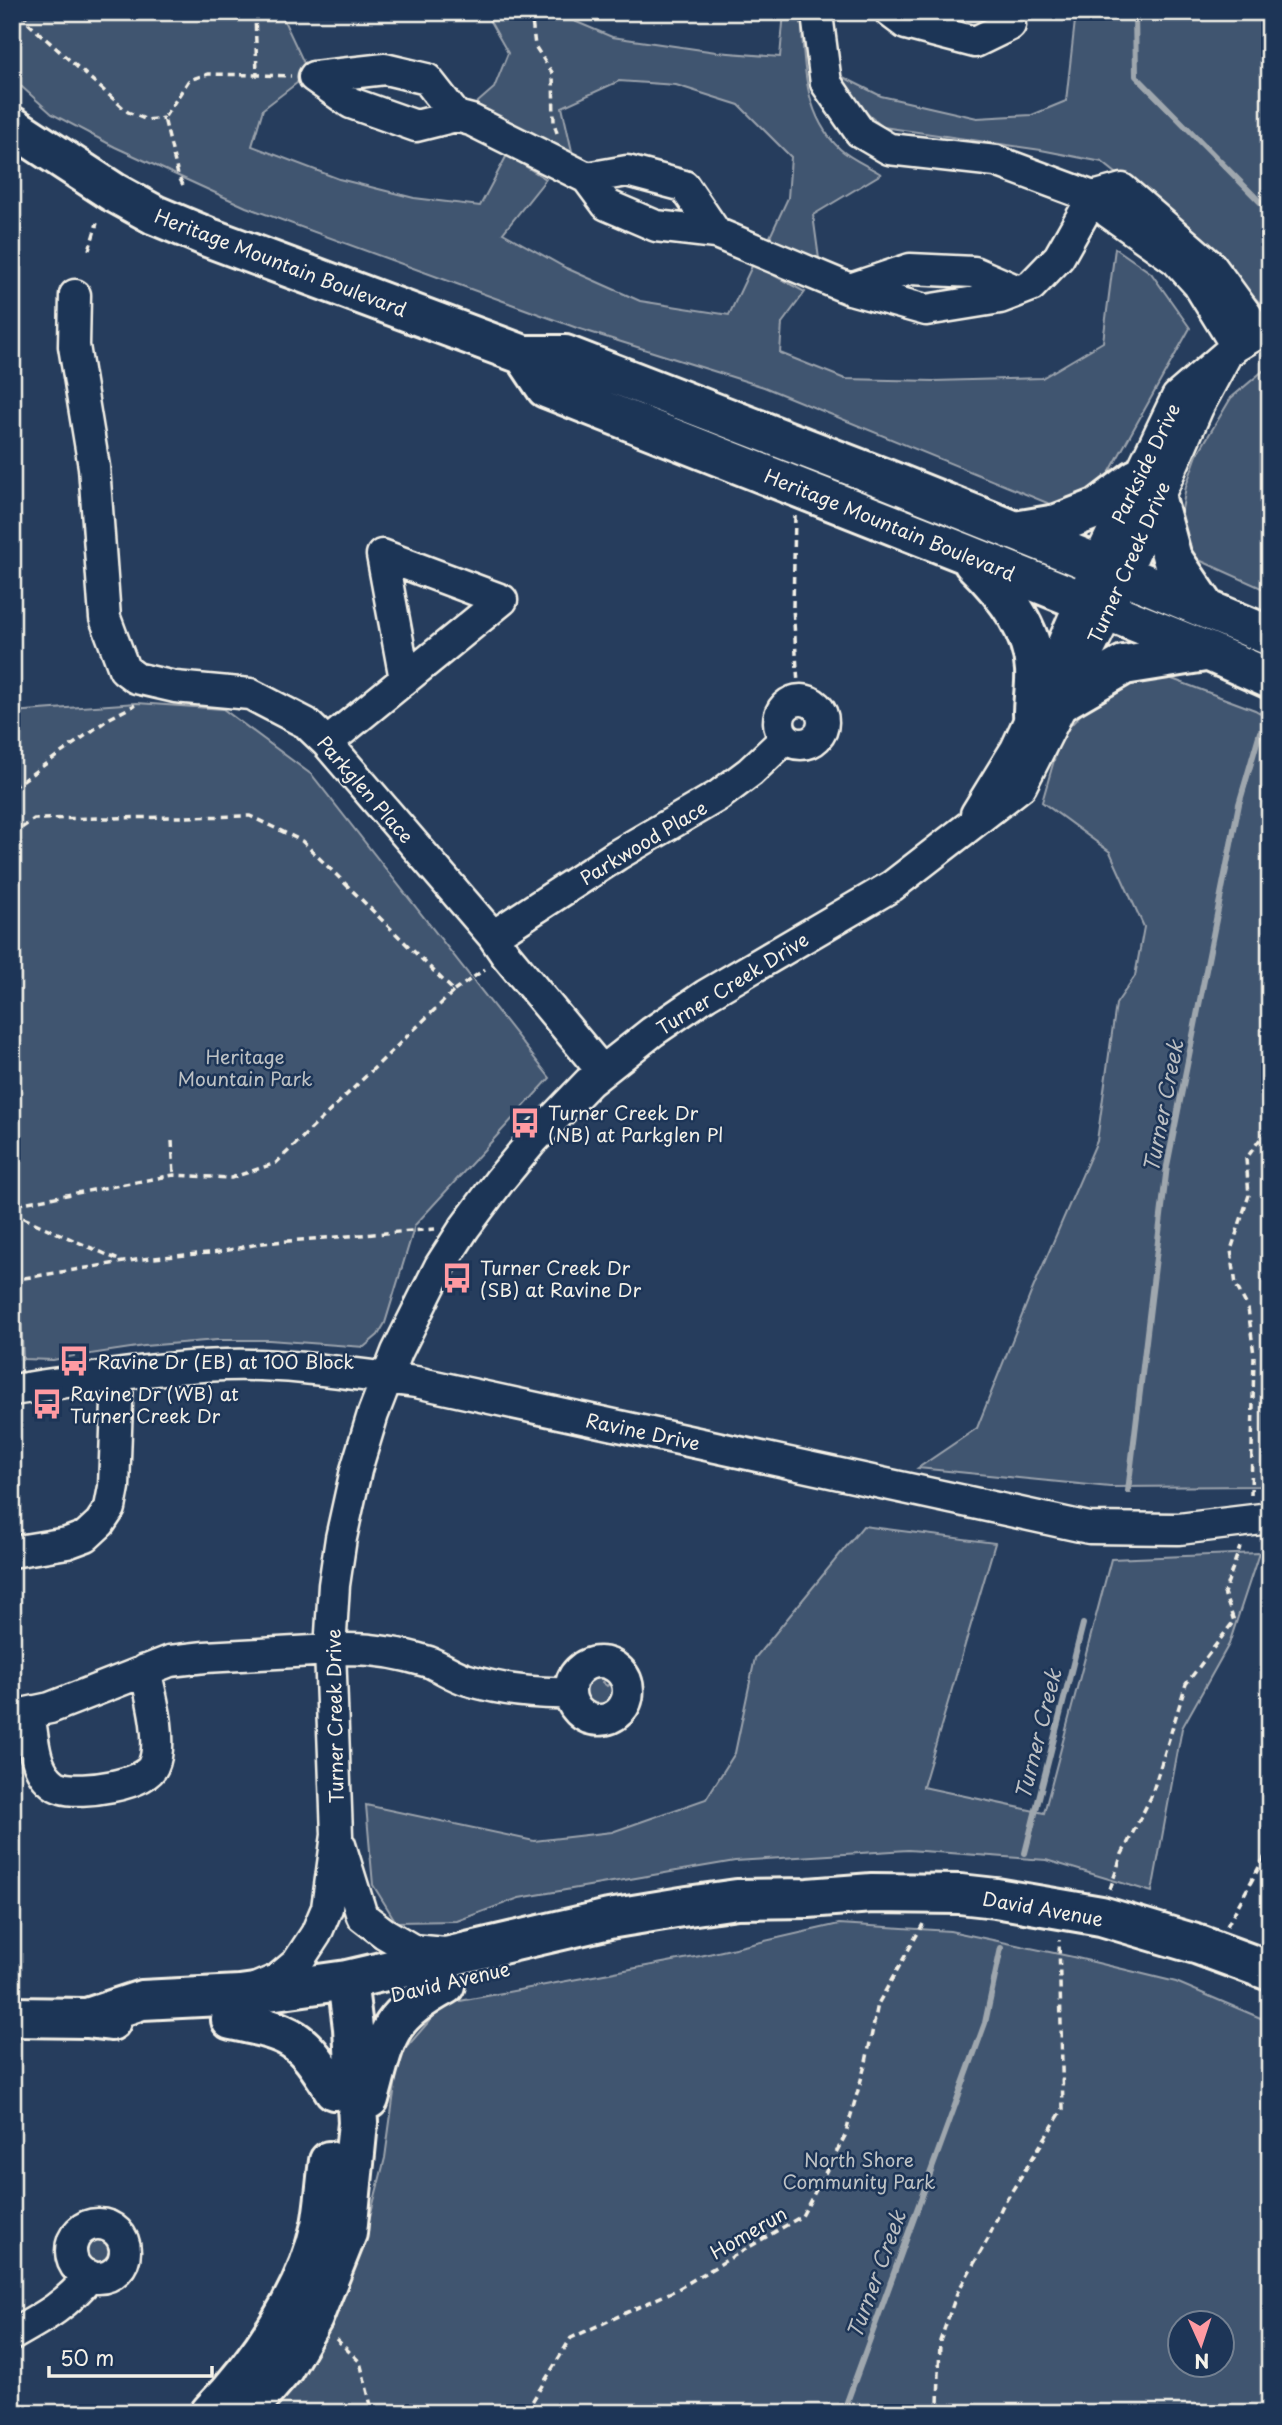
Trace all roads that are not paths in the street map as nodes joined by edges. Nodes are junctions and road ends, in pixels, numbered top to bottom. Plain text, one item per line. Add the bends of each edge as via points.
1 (819, 12) edge
2 (890, 12) edge
3 (1006, 12) edge
4 (456, 116) junction
5 (12, 126) edge
6 (578, 174) junction
7 (1093, 197) junction
8 (716, 233) junction
9 (850, 289) junction
10 (1018, 291) junction
11 (75, 295) dead end
12 (1248, 340) edge
13 (524, 355) junction
14 (1146, 489) junction
15 (1015, 531) junction
16 (964, 553) junction
17 (1111, 569) junction
18 (1095, 606) junction
19 (1206, 608) junction
20 (1270, 636) edge
21 (1207, 651) junction
22 (405, 679) junction
23 (1270, 679) edge
24 (799, 700) road end
25 (1048, 707) junction
26 (327, 743) junction
27 (493, 950) junction
28 (602, 1071) junction
29 (118, 1376) junction
30 (387, 1377) junction
31 (12, 1390) edge
32 (1259, 1519) edge
33 (12, 1552) edge
34 (330, 1650) junction
35 (145, 1670) junction
36 (570, 1693) dead end
37 (20, 1715) edge
38 (337, 1835) junction
39 (454, 1970) junction
40 (1270, 1971) edge
41 (337, 1994) junction
42 (235, 2007) junction
43 (12, 2017) edge
44 (334, 2090) junction
45 (358, 2123) junction
46 (90, 2276) dead end
47 (12, 2335) edge
48 (210, 2413) edge
49 (245, 2413) edge

1 - 7 street, Parkside Drive via 826,83 860,132 889,149 996,161
2 - 3 street via 906,24 975,42 1010,25
4 - 4 street via 416,126 351,103 314,77 385,69 427,79
4 - 6 street
5 - 13 main road, Heritage Mountain Boulevard via 155,215
6 - 8 street via 607,205 656,226
6 - 8 street via 627,171 684,186
7 - 10 street via 1059,257 1031,286
7 - 12 street, Parkside Drive via 1176,260
8 - 9 street
9 - 10 street via 926,310
9 - 10 street via 910,269 974,272
11 - 26 street, Parkglen Place via 74,346 94,467 105,618 124,669 136,678 175,687 250,694 306,723
12 - 14 street, Parkside Drive via 1177,397
13 - 15 main road, Heritage Mountain Boulevard via 565,355
13 - 16 main road, Heritage Mountain Boulevard via 546,388
14 - 15 main road via 1057,524
14 - 17 street, Turner Creek Drive
14 - 19 main road via 1172,558
15 - 17 main road, Heritage Mountain Boulevard
16 - 18 main road, Heritage Mountain Boulevard
16 - 25 main road via 997,585 1018,618
17 - 18 street
17 - 19 main road, Heritage Mountain Boulevard
18 - 21 main road, Heritage Mountain Boulevard
18 - 25 street, Turner Creek Drive
19 - 20 main road, Heritage Mountain Boulevard
21 - 23 main road, Heritage Mountain Boulevard
21 - 25 main road via 1124,665
22 - 22 street via 402,667 382,555 502,600
22 - 26 street
24 - 27 street, Parkwood Place via 786,705 779,718 786,738 750,772 606,862
25 - 28 street, Turner Creek Drive via 1021,786 892,887 706,995
26 - 27 street, Parkglen Place
27 - 28 street, Parkglen Place via 506,955
28 - 30 street, Turner Creek Drive via 534,1139 465,1227 420,1302
29 - 30 street, Ravine Drive via 254,1365
29 - 31 street, Ravine Drive
29 - 33 street via 110,1508 86,1536
30 - 32 street, Ravine Drive via 1089,1528 1179,1529
30 - 34 street, Turner Creek Drive via 346,1514 334,1585
34 - 35 street via 182,1659
34 - 36 street via 368,1649 398,1655 497,1688
34 - 38 street, Turner Creek Drive
35 - 37 street
35 - 37 street via 157,1752 150,1771 133,1782 74,1789 54,1784 40,1767
38 - 39 street via 362,1916 384,1933
38 - 42 street via 327,1908 309,1948 285,1974
39 - 40 main road, David Avenue via 609,1919 737,1899 920,1893 996,1898 1101,1916
39 - 41 main road, David Avenue
39 - 45 main road via 388,2033
41 - 42 main road, David Avenue
41 - 44 main road
41 - 45 main road
42 - 43 main road, David Avenue via 142,2000 87,2018
42 - 44 main road via 298,2042
44 - 48 main road via 321,2226 304,2276 294,2300 238,2384
45 - 49 main road via 347,2233 313,2318 284,2368
46 - 47 street via 72,2298

